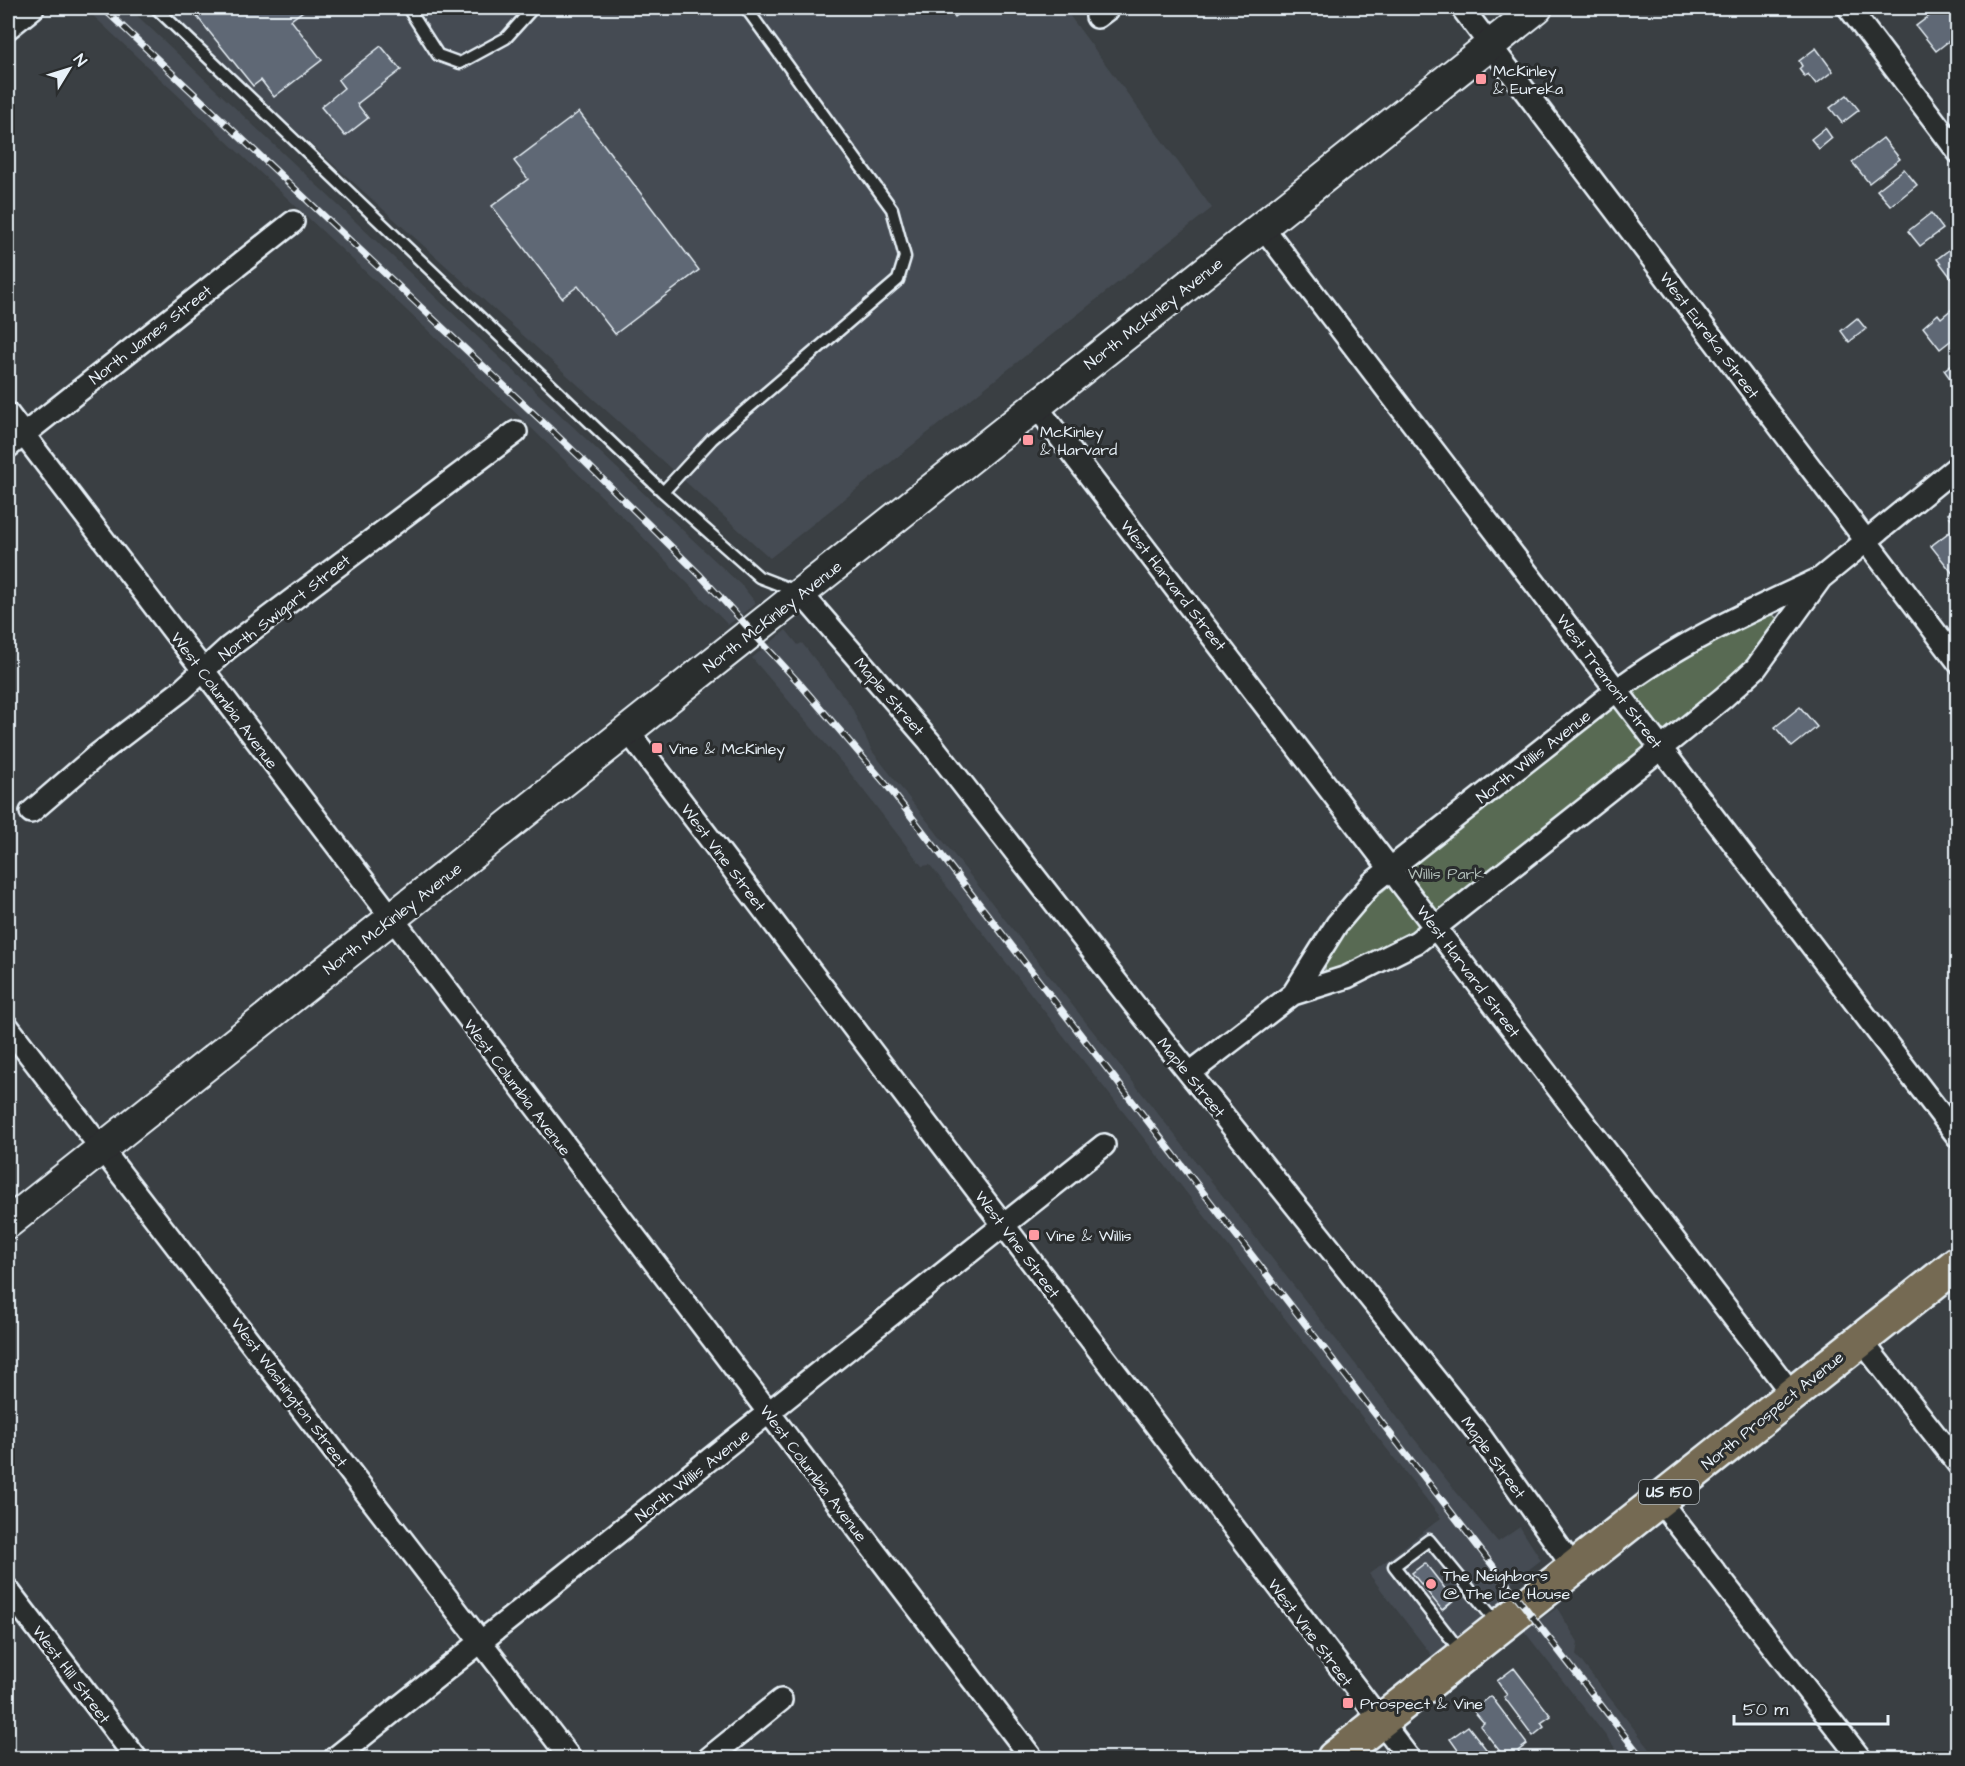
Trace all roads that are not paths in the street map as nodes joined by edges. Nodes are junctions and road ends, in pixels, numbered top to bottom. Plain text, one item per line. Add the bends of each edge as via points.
1 (33, 8) edge
2 (156, 8) edge
3 (408, 8) edge
4 (533, 8) edge
5 (746, 8) edge
6 (1462, 8) edge
7 (1537, 8) edge
8 (1849, 8) edge
9 (8, 28) edge
10 (1490, 45) junction
11 (1958, 152) edge
12 (293, 222) dead end
13 (1262, 226) junction
14 (1036, 406) junction
15 (8, 414) edge
16 (516, 432) dead end
17 (15, 440) edge
18 (1958, 466) edge
19 (663, 492) junction
20 (1865, 540) junction
21 (1821, 578) junction
22 (801, 593) junction
23 (1958, 662) edge
24 (203, 671) junction
25 (1617, 690) junction
26 (627, 730) junction
27 (1661, 748) junction
28 (31, 812) dead end
29 (1391, 868) junction
30 (391, 920) junction
31 (1436, 927) junction
32 (1293, 994) junction
33 (8, 1030) edge
34 (1190, 1073) junction
35 (1958, 1137) edge
36 (1104, 1145) dead end
37 (101, 1148) junction
38 (8, 1223) edge
39 (1003, 1225) junction
40 (1958, 1263) edge
41 (1861, 1340) junction
42 (1792, 1394) junction
43 (769, 1413) junction
44 (1958, 1464) edge
45 (1659, 1500) junction
46 (1574, 1568) junction
47 (8, 1590) edge
48 (1500, 1626) junction
49 (481, 1642) junction
50 (1464, 1655) junction
51 (781, 1700) dead end
52 (1380, 1721) junction
53 (136, 1758) edge
54 (335, 1758) edge
55 (570, 1758) edge
56 (709, 1758) edge
57 (1032, 1758) edge
58 (1334, 1758) edge
59 (1409, 1758) edge
60 (1860, 1758) edge

1 - 9 street
2 - 19 lane
3 - 4 lane via 438,55 460,63 506,38
5 - 19 lane via 892,209 905,257 898,280 712,439
6 - 10 street, West Eureka Street
7 - 10 street, North McKinley Avenue
8 - 11 street
10 - 13 street, North McKinley Avenue
10 - 20 street, West Eureka Street
12 - 17 street, North James Street
13 - 14 street, North McKinley Avenue
13 - 25 street, West Tremont Street
14 - 22 street, North McKinley Avenue
14 - 29 street, West Harvard Street
15 - 17 street, West Columbia Avenue
16 - 24 street, North Swigart Street
17 - 24 street, West Columbia Avenue
18 - 20 street, North Willis Avenue
19 - 22 lane via 759,577
20 - 21 street, North Willis Avenue
20 - 23 street, West Eureka Street
21 - 25 street, North Willis Avenue via 1726,625
21 - 27 street, North Willis Avenue via 1756,668
22 - 26 street, North McKinley Avenue
22 - 34 street, Maple Street via 928,741
24 - 28 street, North Swigart Street
24 - 30 street, West Columbia Avenue
25 - 27 street, West Tremont Street
25 - 29 street, North Willis Avenue
26 - 30 street, North McKinley Avenue
26 - 39 street, West Vine Street
27 - 31 street, North Willis Avenue
27 - 35 street, West Tremont Street
29 - 31 street, West Harvard Street
29 - 32 street, North Willis Avenue via 1348,910
30 - 37 street, North McKinley Avenue
30 - 43 street, West Columbia Avenue
31 - 32 street, North Willis Avenue via 1417,942 1347,977
31 - 42 street, West Harvard Street
32 - 34 street, North Willis Avenue
33 - 37 street, West Washington Street
34 - 46 street, Maple Street via 1479,1434
36 - 39 street, North Willis Avenue
37 - 38 street, North McKinley Avenue
37 - 49 street, West Washington Street
39 - 43 street, North Willis Avenue
39 - 52 street, West Vine Street
40 - 41 main road, North Prospect Avenue / US 150
41 - 42 main road, North Prospect Avenue / US 150
41 - 44 street
42 - 45 main road, North Prospect Avenue / US 150
43 - 49 street, North Willis Avenue
43 - 57 street, West Columbia Avenue
45 - 46 main road, North Prospect Avenue / US 150
45 - 60 street
46 - 48 main road, North Prospect Avenue / US 150
47 - 53 street, West Hill Street
48 - 50 main road, North Prospect Avenue / US 150
48 - 50 lane via 1429,1540 1394,1566
49 - 54 street, North Willis Avenue
49 - 55 street, West Washington Street
50 - 52 main road, North Prospect Avenue / US 150
51 - 56 street
52 - 58 main road, North Prospect Avenue / US 150
52 - 59 street, West Vine Street

